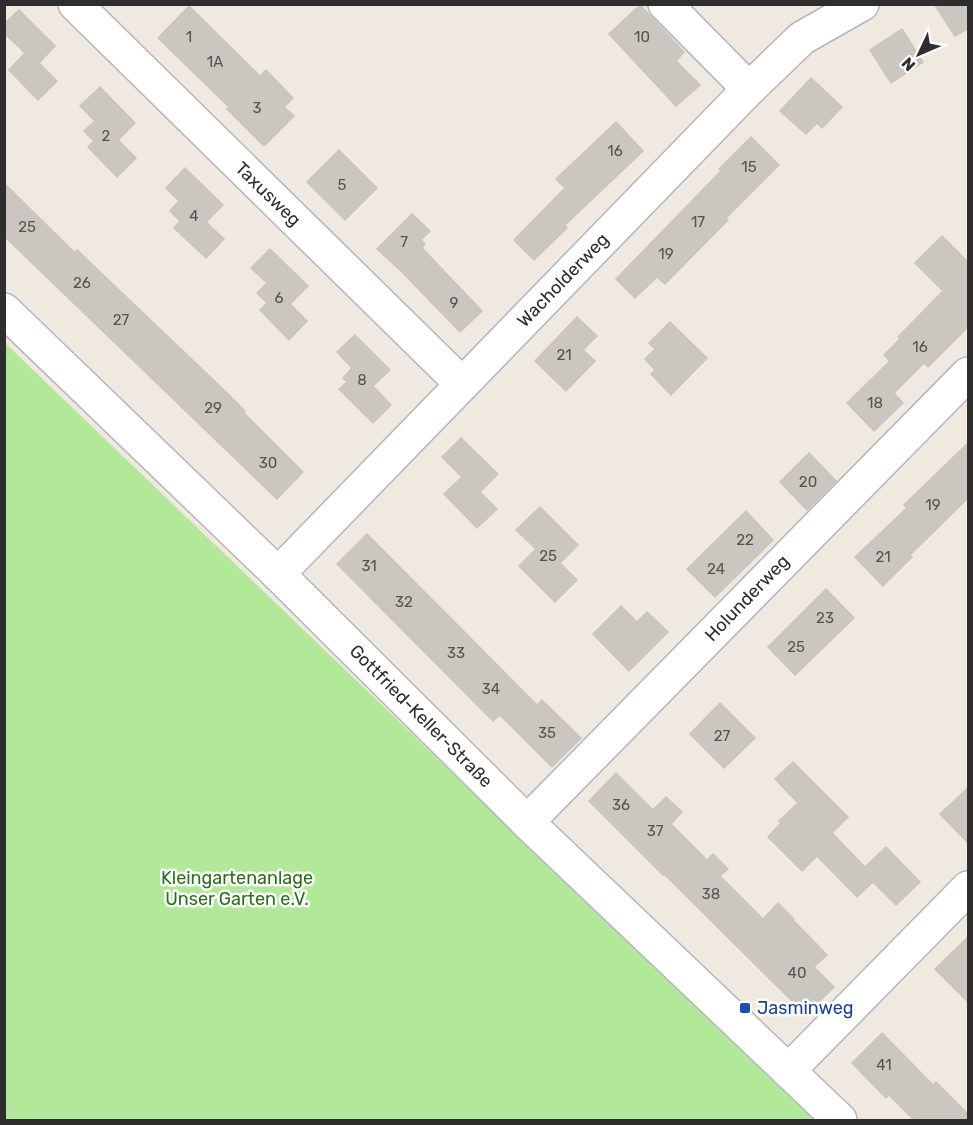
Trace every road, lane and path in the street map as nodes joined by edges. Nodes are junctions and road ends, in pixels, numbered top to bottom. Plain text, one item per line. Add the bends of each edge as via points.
1 (75, 4) edge
2 (665, 4) edge
3 (862, 4) edge
4 (749, 89) junction
5 (4, 310) edge
6 (969, 374) edge
7 (462, 384) junction
8 (278, 574) junction
9 (527, 822) junction
10 (969, 888) edge
11 (788, 1071) junction
12 (840, 1120) edge

1 - 7 street, Taxusweg
2 - 4 street
3 - 4 street, Wacholderweg via 802,38
4 - 7 street, Wacholderweg
5 - 8 street, Gottfried-Keller-Straße
6 - 9 street, Holunderweg
7 - 8 street, Wacholderweg
8 - 9 street, Gottfried-Keller-Straße
9 - 11 street, Gottfried-Keller-Straße
10 - 11 street
11 - 12 street, Gottfried-Keller-Straße

